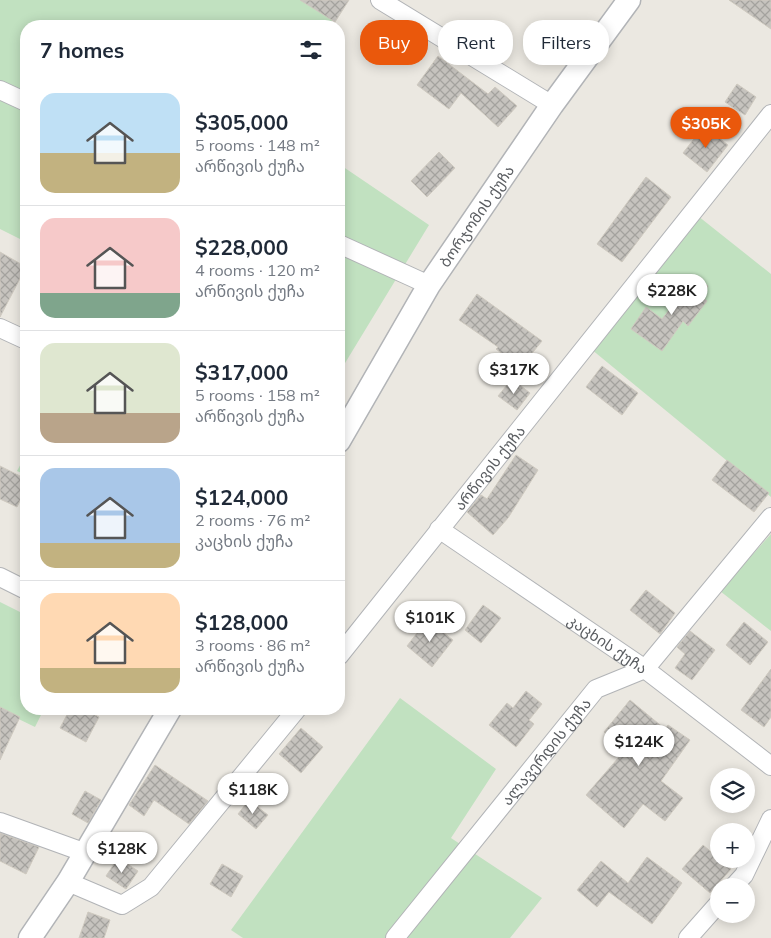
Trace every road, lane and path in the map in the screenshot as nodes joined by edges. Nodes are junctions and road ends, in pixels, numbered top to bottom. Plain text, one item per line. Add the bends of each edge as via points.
1 (380, 0) edge
2 (629, 0) edge
3 (0, 90) edge
4 (20, 99) edge
5 (552, 105) junction
6 (771, 114) edge
7 (345, 247) edge
8 (429, 284) junction
9 (0, 328) edge
10 (20, 337) edge
11 (345, 431) edge
12 (771, 517) edge
13 (439, 529) junction
14 (0, 577) edge
15 (20, 587) edge
16 (345, 648) edge
17 (645, 669) junction
18 (166, 715) edge
19 (291, 715) edge
20 (771, 766) edge
21 (771, 819) edge
22 (0, 822) edge
23 (86, 853) junction
24 (741, 878) edge
25 (68, 882) junction
26 (710, 913) edge
27 (30, 938) edge
28 (395, 938) edge
29 (688, 938) edge

1 - 5 street
2 - 5 street, ბორჯომის ქუჩა
3 - 4 street
5 - 8 street, ბორჯომის ქუჩა
6 - 13 street, არწივის ქუჩა
7 - 8 street
8 - 11 street, ბორჯომის ქუჩა
9 - 10 street
12 - 17 street, ალავერდის ქუჩა
13 - 16 street, არწივის ქუჩა
13 - 17 street, კაცხის ქუჩა
14 - 15 street
17 - 20 street, კაცხის ქუჩა
17 - 28 street, ალავერდის ქუჩა via 596,689
18 - 23 street
19 - 25 street via 151,887 122,905
21 - 24 street
22 - 23 street
23 - 25 street
25 - 27 street
26 - 29 street

